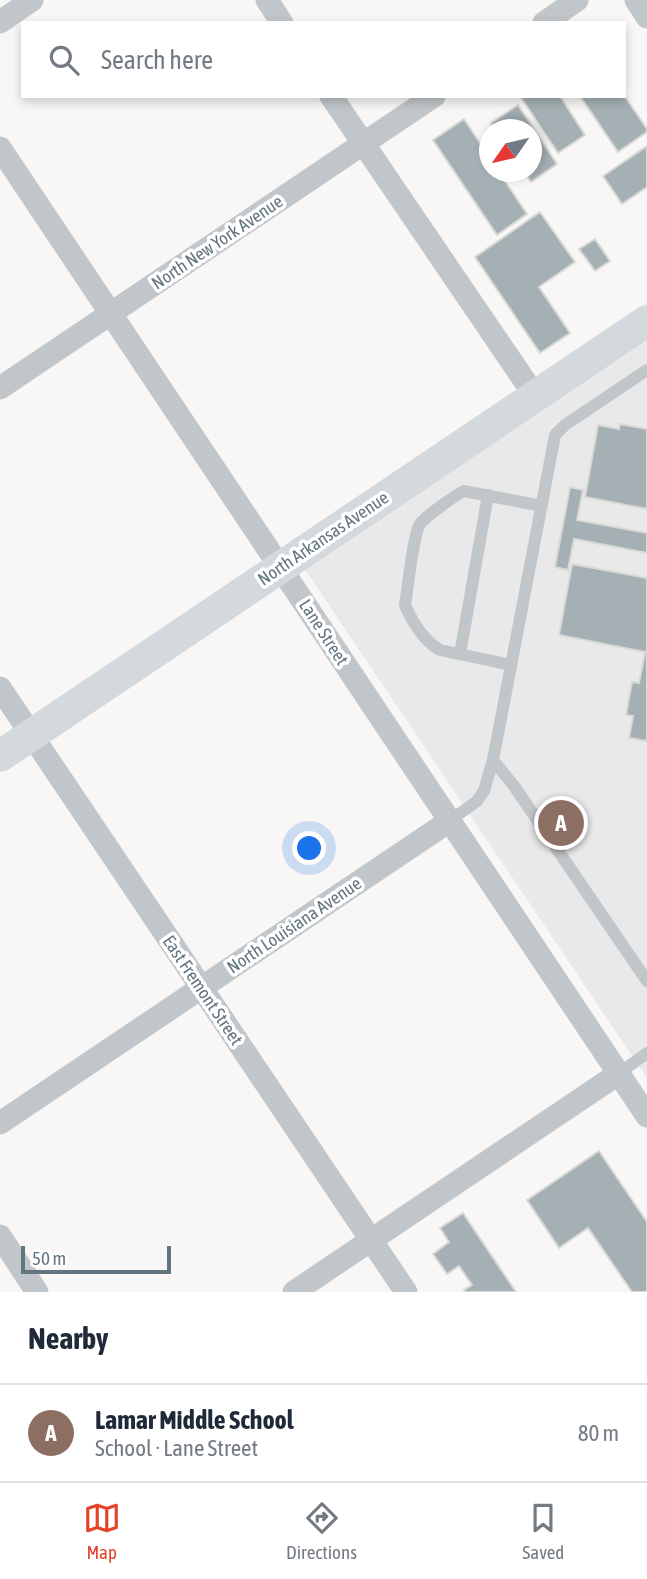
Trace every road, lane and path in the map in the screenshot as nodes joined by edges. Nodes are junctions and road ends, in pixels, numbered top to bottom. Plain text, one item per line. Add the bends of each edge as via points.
1 (32, 0) edge
2 (267, 0) edge
3 (578, 0) edge
4 (636, 0) edge
5 (647, 17) edge
6 (281, 21) edge
7 (547, 21) edge
8 (0, 22) edge
9 (332, 98) edge
10 (431, 98) edge
11 (363, 144) junction
12 (0, 149) edge
13 (111, 313) junction
14 (647, 321) edge
15 (647, 370) edge
16 (0, 388) edge
17 (535, 396) junction
18 (488, 495) junction
19 (542, 506) junction
20 (281, 567) junction
21 (460, 654) junction
22 (511, 665) junction
23 (0, 688) edge
24 (31, 735) junction
25 (0, 756) edge
26 (494, 760) junction
27 (448, 822) junction
28 (647, 981) edge
29 (201, 988) junction
30 (647, 1053) edge
31 (618, 1074) junction
32 (647, 1116) edge
33 (0, 1123) edge
34 (0, 1236) edge
35 (371, 1240) junction
36 (37, 1292) edge
37 (294, 1292) edge
38 (406, 1292) edge

1 - 8 street
2 - 6 street
3 - 7 street
4 - 5 street
9 - 11 street
10 - 11 street, North New York Avenue
11 - 13 street, North New York Avenue
11 - 17 street
12 - 13 street, Lane Street
13 - 16 street, North New York Avenue
13 - 20 street, Lane Street
14 - 17 main road, North Arkansas Avenue
15 - 19 lane via 555,435
17 - 20 main road, North Arkansas Avenue
18 - 19 lane
18 - 21 lane
18 - 21 lane via 464,491 454,496 420,524 416,535 405,604 430,645
19 - 22 lane
20 - 24 main road, North Arkansas Avenue
20 - 27 street, Lane Street
21 - 22 lane
22 - 26 lane
23 - 24 street, East Fremont Street
24 - 25 main road, North Arkansas Avenue
24 - 29 street, East Fremont Street
26 - 27 lane via 477,801
26 - 28 lane
27 - 29 street, North Louisiana Avenue
27 - 31 street, Lane Street
29 - 33 street, North Louisiana Avenue
29 - 35 street, East Fremont Street
30 - 31 lane
31 - 32 street, Lane Street
31 - 35 street
34 - 36 street
35 - 37 street
35 - 38 street, East Fremont Street

